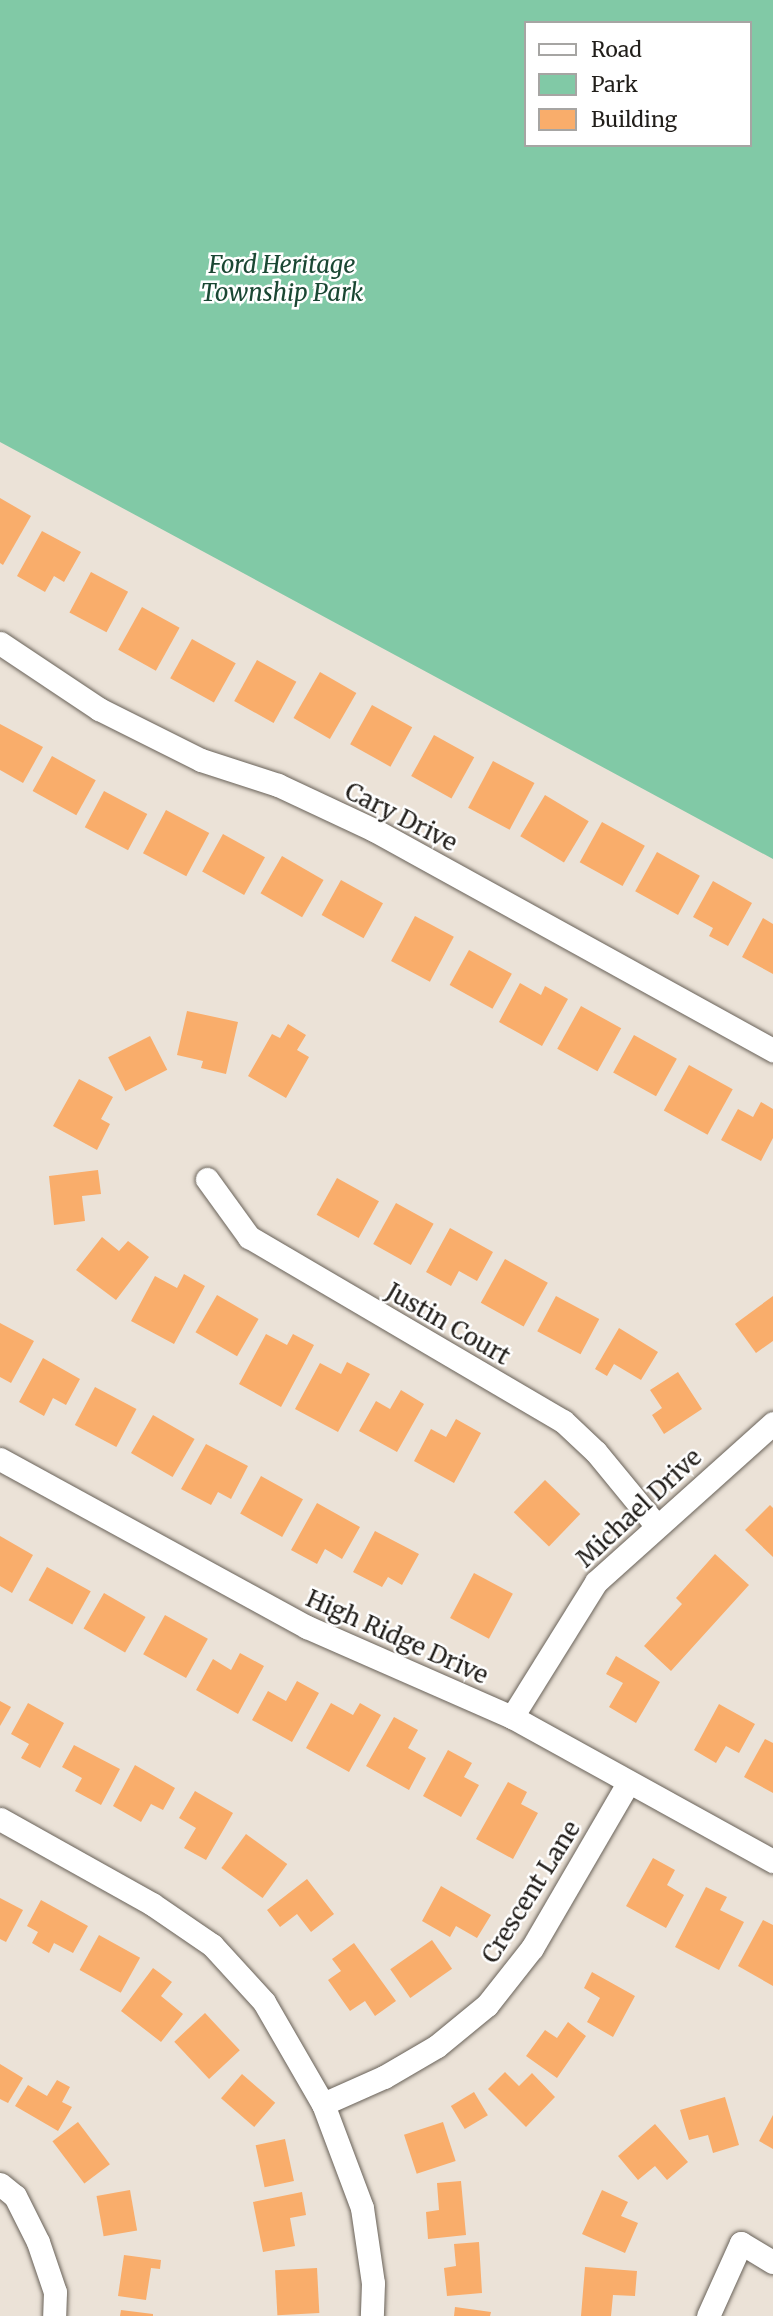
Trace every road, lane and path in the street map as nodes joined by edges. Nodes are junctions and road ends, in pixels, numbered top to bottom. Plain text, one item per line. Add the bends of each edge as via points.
1 (0, 643) edge
2 (773, 1049) edge
3 (207, 1179) dead end
4 (773, 1423) edge
5 (0, 1459) edge
6 (656, 1525) junction
7 (512, 1717) junction
8 (628, 1783) junction
9 (0, 1819) edge
10 (773, 1861) edge
11 (323, 2104) junction
12 (0, 2184) edge
13 (773, 2262) edge
14 (54, 2316) edge
15 (372, 2316) edge
16 (708, 2316) edge

1 - 2 street, Cary Drive via 99,709 201,760 278,785 374,830
3 - 6 street, Justin Court via 249,1237 563,1421 596,1452
4 - 6 street, Michael Drive
5 - 7 street, High Ridge Drive via 307,1626
6 - 7 street, Michael Drive via 596,1582
7 - 8 street, High Ridge Drive
8 - 10 street, High Ridge Drive
8 - 11 street, Crescent Lane via 532,1948 487,2005 426,2053
9 - 11 street via 152,1904 212,1945 264,2002
11 - 15 street via 362,2208 373,2283
12 - 14 street via 15,2196 38,2242 55,2292
13 - 16 street via 741,2243

